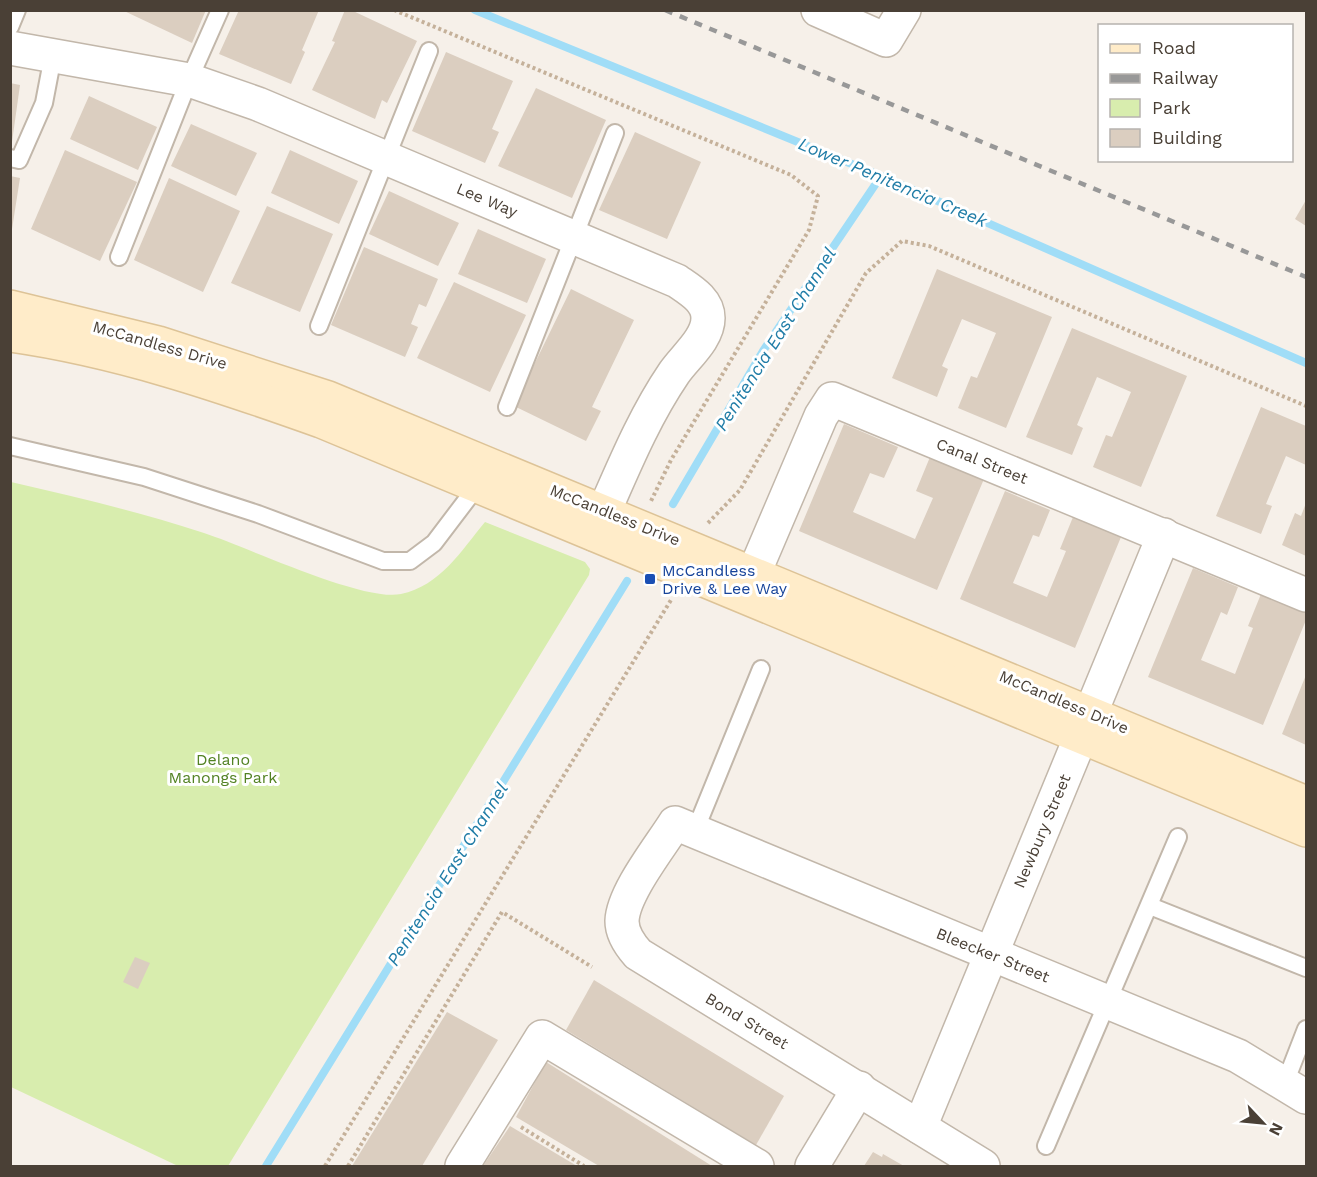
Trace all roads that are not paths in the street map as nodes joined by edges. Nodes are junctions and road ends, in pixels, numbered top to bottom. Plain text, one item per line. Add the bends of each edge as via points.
1 (16, 10) edge
2 (220, 10) edge
3 (818, 10) edge
4 (904, 10) edge
5 (10, 27) edge
6 (10, 48) edge
7 (429, 51) dead end
8 (52, 56) junction
9 (189, 80) junction
10 (615, 133) dead end
11 (10, 158) edge
12 (386, 158) junction
13 (575, 237) junction
14 (119, 257) dead end
15 (10, 307) edge
16 (319, 326) dead end
17 (10, 335) edge
18 (507, 407) dead end
19 (10, 446) edge
20 (478, 485) junction
21 (599, 523) junction
22 (1164, 535) junction
23 (754, 573) junction
24 (1306, 595) edge
25 (761, 669) dead end
26 (1086, 725) junction
27 (1306, 803) edge
28 (685, 827) junction
29 (1306, 830) edge
30 (1178, 837) dead end
31 (1150, 906) junction
32 (991, 954) junction
33 (1306, 969) edge
34 (1109, 1002) junction
35 (1306, 1029) edge
36 (859, 1088) junction
37 (1296, 1090) edge
38 (920, 1127) junction
39 (1046, 1146) dead end
40 (462, 1167) edge
41 (757, 1167) edge
42 (812, 1167) edge
43 (983, 1167) edge

1 - 5 lane
2 - 9 lane
3 - 4 street via 886,40
6 - 8 street, Lee Way
7 - 12 lane
8 - 9 street, Lee Way
8 - 11 lane via 44,103 19,160
9 - 12 street, Lee Way via 258,104
9 - 14 lane
10 - 13 lane
12 - 13 street, Lee Way
12 - 16 lane
13 - 18 lane
13 - 21 street, Lee Way via 677,281 702,301 708,318 704,334 674,373 642,426
15 - 21 main road, McCandless Drive via 114,331 283,382 402,427
17 - 20 main road, McCandless Drive via 88,348 248,395
19 - 20 lane via 144,477 383,561 410,561 434,543
20 - 21 main road, McCandless Drive
21 - 23 main road, McCandless Drive
21 - 26 main road, McCandless Drive
22 - 23 street, Canal Street via 832,399 821,416
22 - 24 street, Canal Street
22 - 26 street, Newbury Street
23 - 26 main road, McCandless Drive
25 - 28 lane
26 - 27 main road, McCandless Drive
26 - 29 main road, McCandless Drive
26 - 32 street, Newbury Street
28 - 32 street, Bleecker Street
28 - 36 street, Bond Street via 626,904 622,921 630,946 648,962
30 - 31 lane
31 - 33 lane
31 - 34 lane
32 - 34 street, Bleecker Street
32 - 38 street, Newbury Street
34 - 37 street, Bleecker Street via 1238,1056
34 - 39 lane
35 - 37 lane
36 - 38 street, Bond Street
36 - 42 street
38 - 43 street, Bond Street
40 - 41 street via 542,1037

